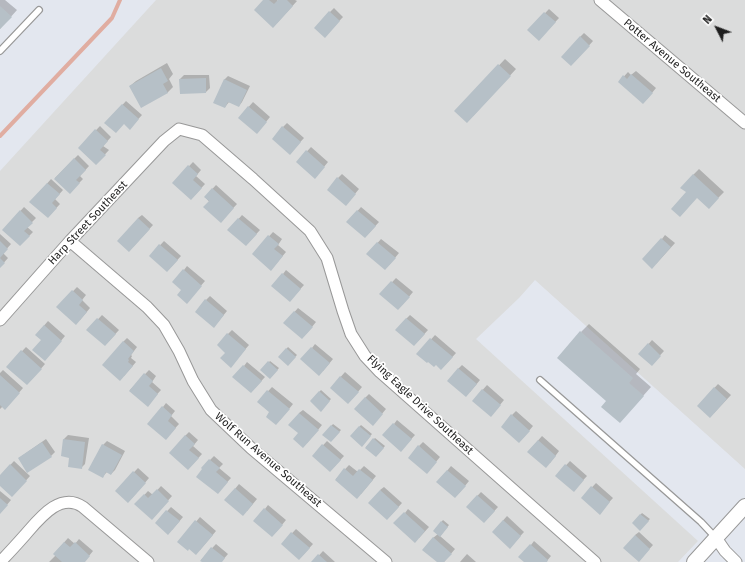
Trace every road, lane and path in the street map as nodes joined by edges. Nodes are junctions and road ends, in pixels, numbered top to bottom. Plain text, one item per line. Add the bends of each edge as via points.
1 (600, 0) edge
2 (39, 10) dead end
3 (0, 51) edge
4 (745, 123) edge
5 (179, 129) joint
6 (70, 241) junction
7 (0, 320) edge
8 (540, 380) dead end
9 (745, 506) edge
10 (716, 538) junction
11 (0, 562) edge
12 (148, 562) edge
13 (386, 562) edge
14 (595, 562) edge
15 (694, 562) edge
16 (736, 562) edge

1 - 4 street, Potter Avenue Southeast
2 - 3 lane
5 - 6 street, Harp Street Southeast via 164,141
5 - 14 street, Flying Eagle Drive Southeast via 202,135 310,231 327,258 351,334 365,356
6 - 7 street, Harp Street Southeast
6 - 13 street, Wolf Run Avenue Southeast via 147,307 164,325 193,382 211,410 251,448
8 - 10 lane
9 - 10 street
10 - 15 street
10 - 16 street
11 - 12 street via 46,512 62,503 72,502 78,504

